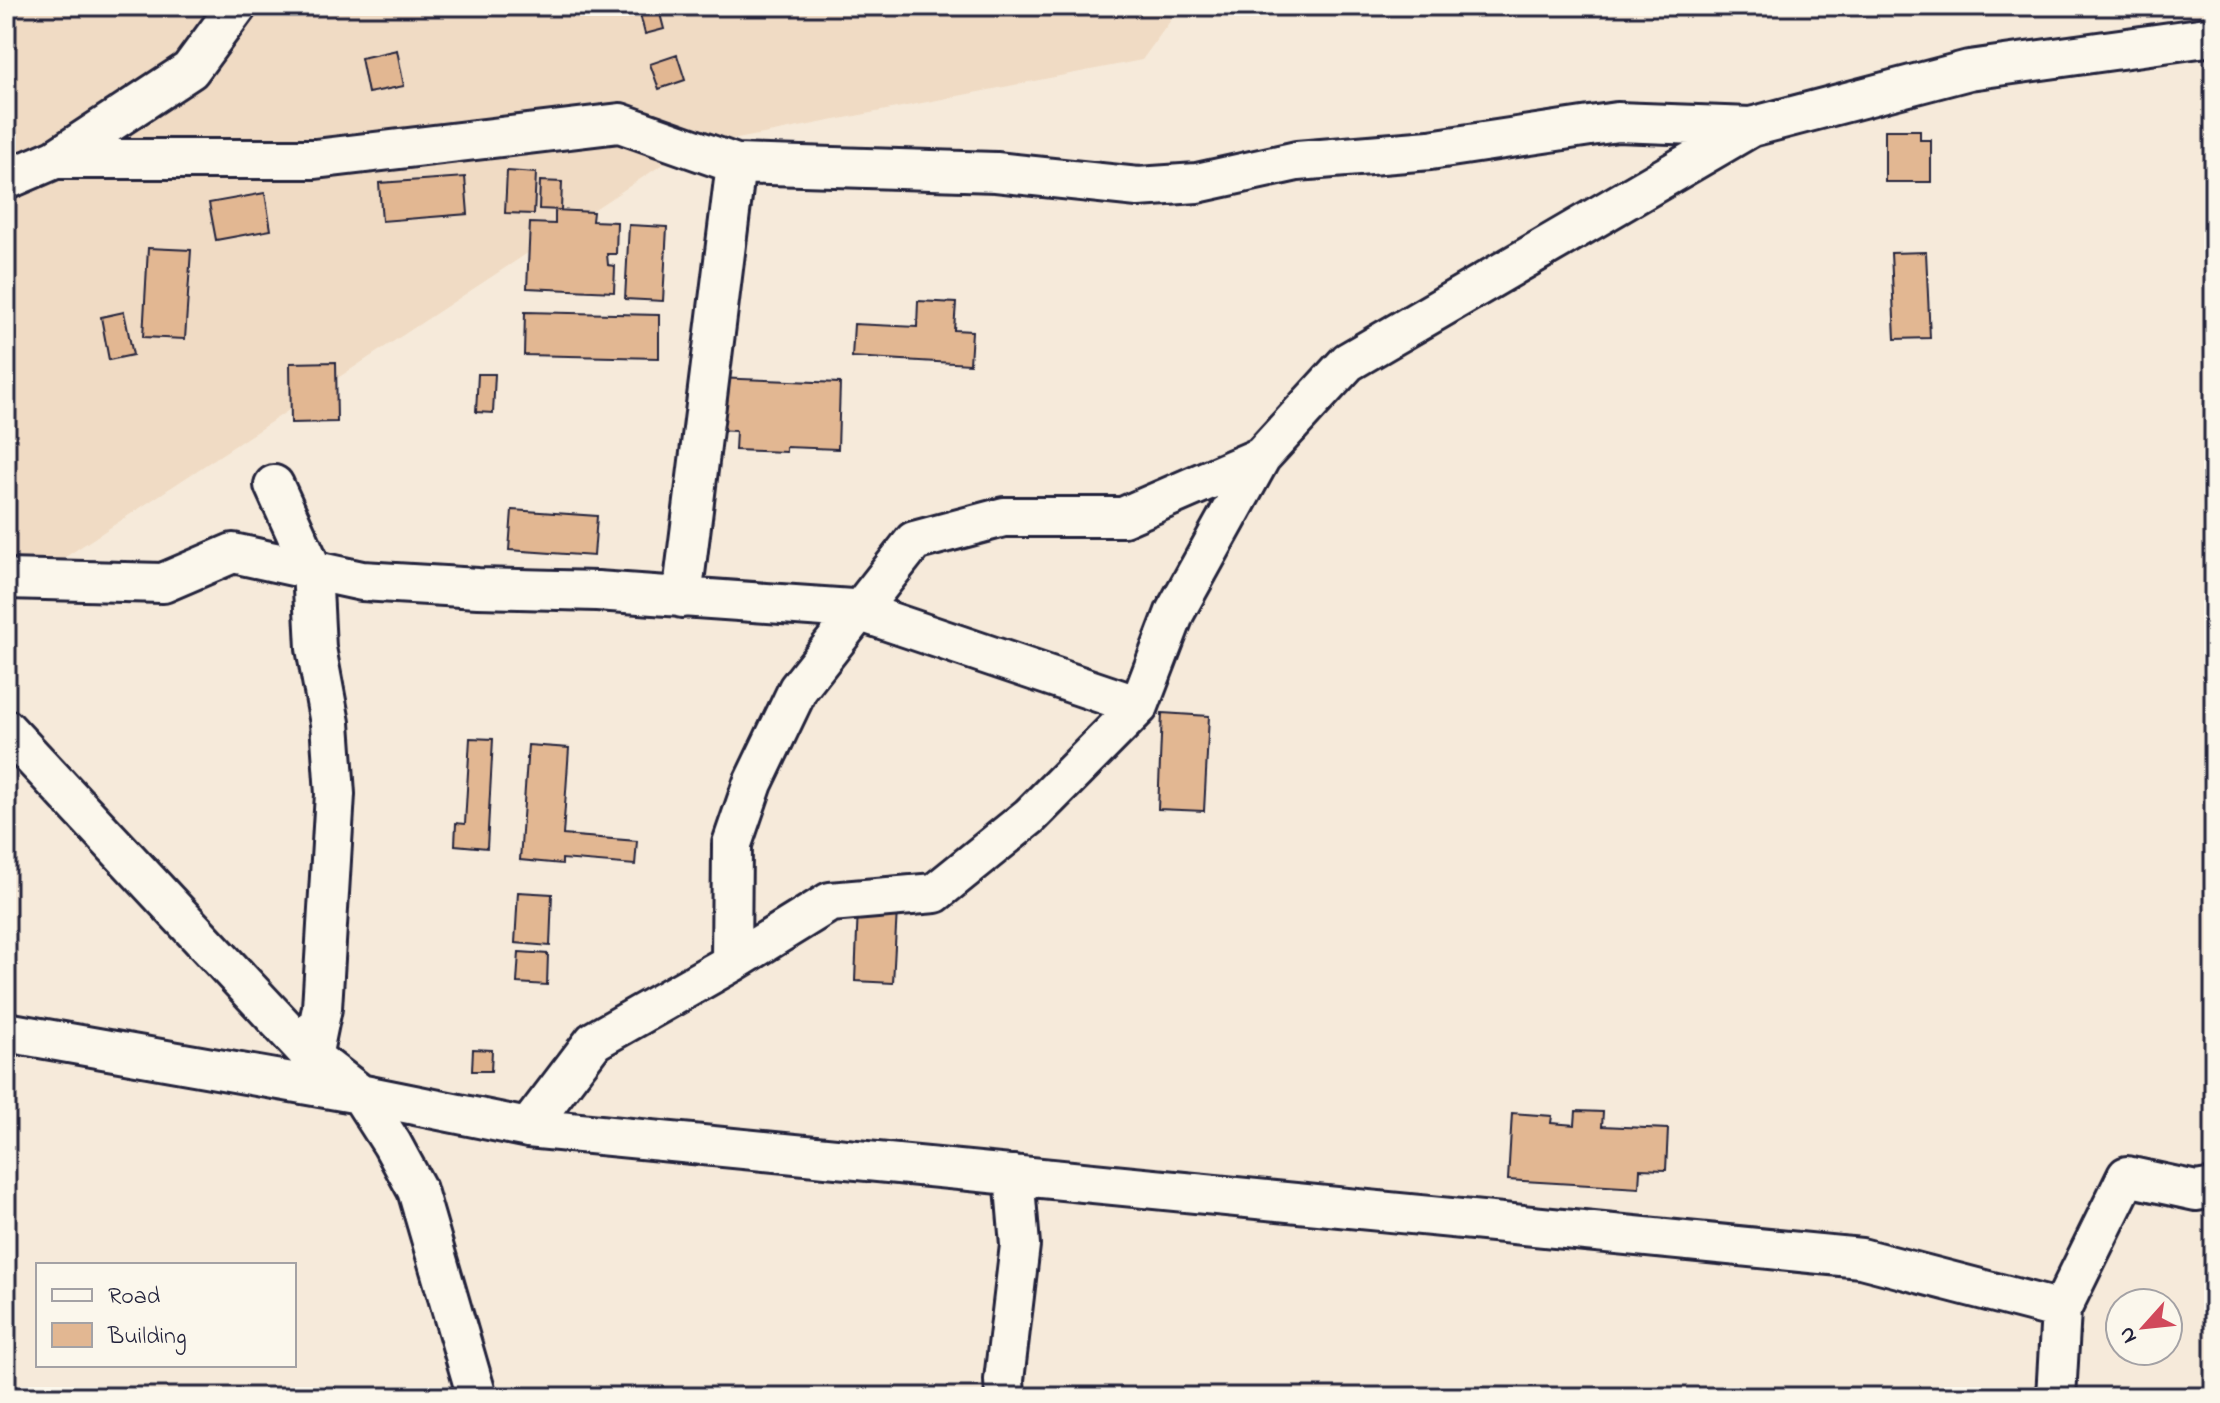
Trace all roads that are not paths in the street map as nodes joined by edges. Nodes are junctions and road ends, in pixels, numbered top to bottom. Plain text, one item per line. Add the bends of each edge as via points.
1 (237, 6) edge
2 (2214, 36) edge
3 (1751, 127) junction
4 (55, 159) junction
5 (736, 164) junction
6 (6, 180) edge
7 (1261, 457) junction
8 (274, 485) dead end
9 (312, 569) junction
10 (6, 579) edge
11 (682, 598) junction
12 (859, 611) junction
13 (1139, 706) junction
14 (6, 729) edge
15 (731, 963) junction
16 (6, 1032) edge
17 (312, 1057) junction
18 (360, 1094) junction
19 (528, 1128) junction
20 (1014, 1175) junction
21 (2214, 1188) edge
22 (2061, 1310) junction
23 (477, 1397) edge
24 (1005, 1397) edge
25 (2056, 1397) edge

1 - 4 street via 190,70
2 - 3 street via 1969,70
3 - 5 street via 1617,122 1430,150 1297,161 1197,183 1138,187 996,172
3 - 7 street via 1348,362
4 - 5 street via 315,159 620,123
4 - 6 street
5 - 11 street
7 - 12 street via 1123,517 1004,517 914,541
7 - 13 street via 1175,612
8 - 9 street
9 - 10 street via 233,553 163,583
9 - 11 street via 362,581
9 - 17 street via 316,648 330,723 335,794 322,1008
11 - 12 street
12 - 13 street
12 - 15 street via 798,689 753,783 732,844
13 - 15 street via 1030,816 935,893 830,902
14 - 17 street
15 - 19 street via 594,1041
16 - 18 street
17 - 18 street
18 - 19 street
18 - 23 street via 417,1190
19 - 20 street
20 - 22 street via 1861,1258
20 - 24 street via 1020,1245
21 - 22 street via 2196,1191 2127,1176
22 - 25 street

